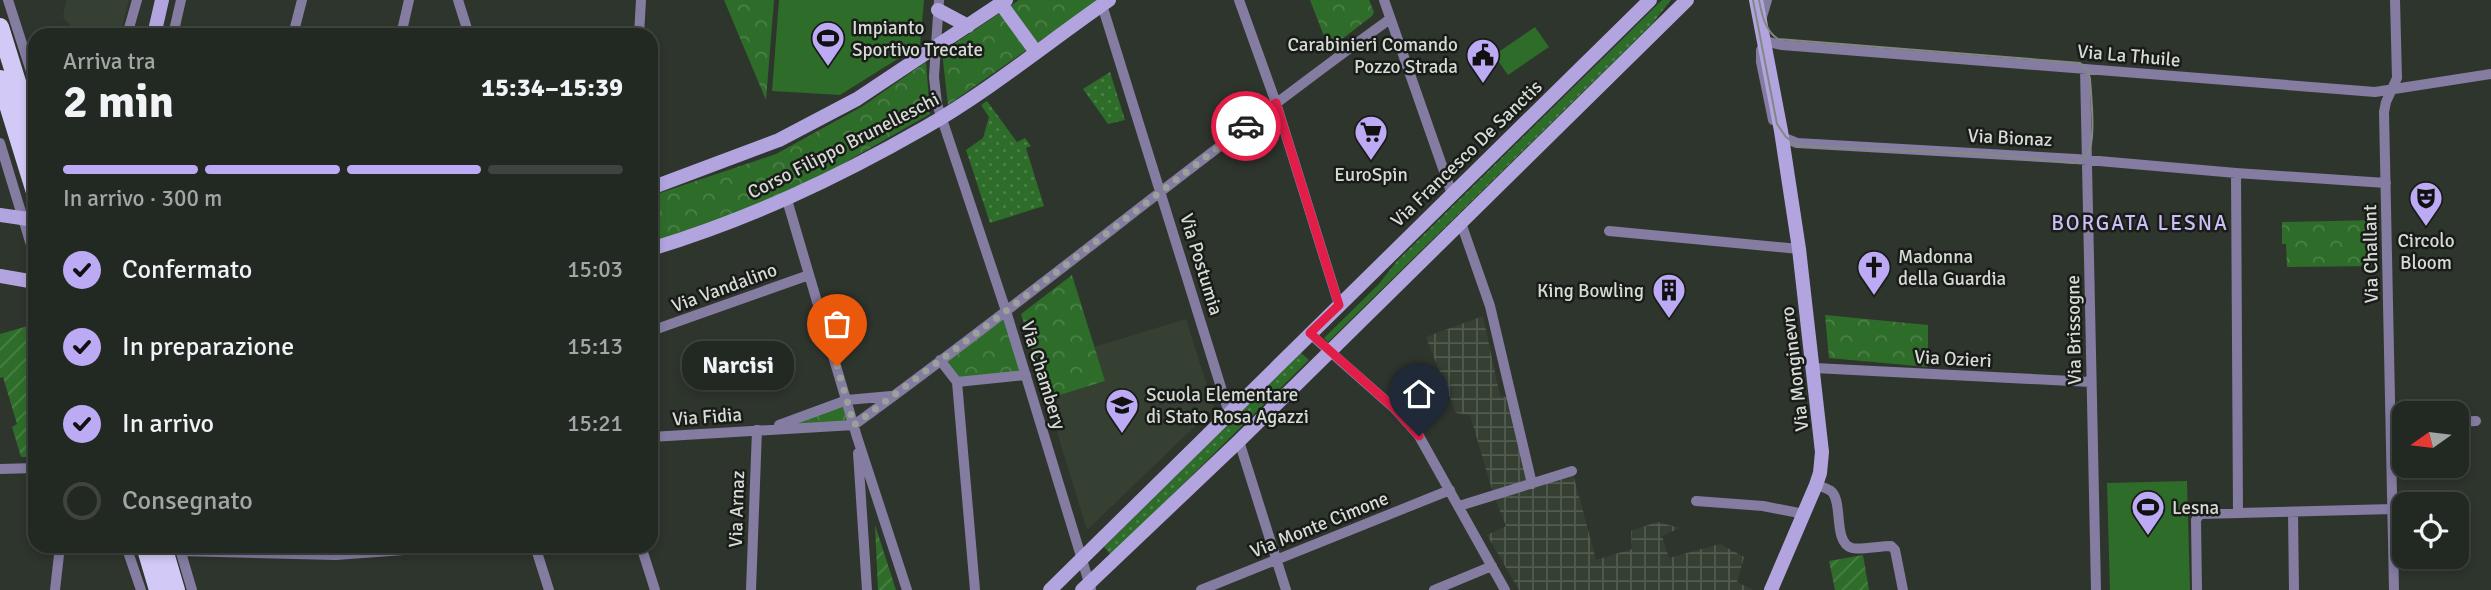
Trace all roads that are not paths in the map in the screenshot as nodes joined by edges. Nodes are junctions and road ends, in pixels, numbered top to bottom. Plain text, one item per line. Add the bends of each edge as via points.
1 (8, 0) edge
2 (137, 0) edge
3 (162, 0) edge
4 (181, 0) edge
5 (302, 0) edge
6 (409, 0) edge
7 (458, 0) edge
8 (641, 0) edge
9 (1239, 0) edge
10 (1384, 0) edge
11 (1650, 0) edge
12 (1687, 0) edge
13 (1756, 0) edge
14 (1766, 0) edge
15 (2395, 0) edge
16 (1004, 2) edge
17 (1105, 2) edge
18 (939, 5) edge
19 (1390, 19) junction
20 (1760, 23) junction
21 (968, 26) junction
22 (0, 27) edge
23 (129, 28) edge
24 (156, 28) edge
25 (175, 28) edge
26 (295, 28) edge
27 (403, 28) edge
28 (468, 28) edge
29 (639, 28) edge
30 (1764, 41) junction
31 (935, 49) junction
32 (1036, 52) junction
33 (28, 62) edge
34 (2085, 69) junction
35 (2491, 74) edge
36 (0, 79) edge
37 (2392, 91) junction
38 (1276, 103) junction
39 (28, 117) edge
40 (941, 117) junction
41 (1782, 137) junction
42 (0, 143) edge
43 (2087, 160) junction
44 (28, 169) edge
45 (2236, 173) junction
46 (2386, 183) junction
47 (658, 185) edge
48 (1162, 191) junction
49 (1452, 194) junction
50 (787, 200) junction
51 (0, 215) edge
52 (28, 216) edge
53 (28, 219) edge
54 (1461, 223) junction
55 (1609, 231) dead end
56 (658, 247) edge
57 (1799, 248) junction
58 (809, 275) junction
59 (0, 276) edge
60 (28, 281) edge
61 (1339, 305) junction
62 (1006, 311) junction
63 (658, 329) edge
64 (1310, 333) junction
65 (1329, 350) junction
66 (940, 360) junction
67 (1814, 368) junction
68 (1026, 375) junction
69 (957, 382) junction
70 (2091, 382) junction
71 (892, 396) junction
72 (847, 400) junction
73 (1229, 413) junction
74 (2469, 421) edge
75 (2476, 421) dead end
76 (2392, 424) edge
77 (854, 425) junction
78 (762, 430) junction
79 (857, 436) junction
80 (658, 437) edge
81 (1239, 440) junction
82 (28, 468) edge
83 (0, 469) edge
84 (1572, 471) dead end
85 (1532, 485) junction
86 (1816, 485) junction
87 (1450, 490) junction
88 (1696, 501) dead end
89 (1459, 506) junction
90 (2392, 509) edge
91 (2293, 512) junction
92 (2238, 513) junction
93 (1804, 514) junction
94 (59, 553) edge
95 (128, 553) edge
96 (147, 553) edge
97 (165, 553) edge
98 (181, 553) edge
99 (283, 553) edge
100 (362, 553) edge
101 (537, 553) edge
102 (643, 553) edge
103 (1082, 558) junction
104 (1276, 559) junction
105 (1492, 566) junction
106 (2394, 569) edge
107 (1087, 588) edge
108 (55, 590) edge
109 (141, 590) edge
110 (158, 590) edge
111 (176, 590) edge
112 (192, 590) edge
113 (549, 590) edge
114 (655, 590) edge
115 (751, 590) edge
116 (867, 590) edge
117 (907, 590) edge
118 (975, 590) edge
119 (1050, 590) edge
120 (1201, 590) edge
121 (1286, 590) edge
122 (1434, 590) edge
123 (1505, 590) edge
124 (1771, 590) edge
125 (1903, 590) edge
126 (2096, 590) edge
127 (2197, 590) edge
128 (2294, 590) edge
129 (2394, 590) edge

1 - 33 street
2 - 23 street
3 - 24 main road
4 - 25 street
5 - 26 street
6 - 27 street
7 - 28 street
8 - 29 street
9 - 38 street
10 - 19 street
11 - 49 main road, Via Francesco De Sanctis
12 - 54 main road
13 - 20 main road, Via Monginevro
14 - 20 street, Via Monginevro
15 - 37 street, Via Challant via 2397,78
16 - 21 main road, Corso Filippo Brunelleschi
16 - 32 main road
17 - 32 main road, Corso Filippo Brunelleschi
17 - 48 street, Via Postumia
18 - 21 main road
18 - 31 street, Via Chambery
19 - 38 street
19 - 49 street
20 - 30 main road, Via Monginevro
20 - 41 street, Via Monginevro via 1763,73 1774,124
21 - 31 main road, Corso Filippo Brunelleschi
22 - 39 main road
30 - 34 street, Via La Thuile
30 - 41 main road, Via Monginevro
31 - 40 street, Via Chambery
31 - 47 main road, Corso Filippo Brunelleschi via 857,99 779,140
32 - 40 main road, Corso Filippo Brunelleschi
34 - 37 street, Via La Thuile
34 - 43 street, Via Brissogne
35 - 37 street, Via La Thuile
36 - 44 main road
37 - 46 street, Via Challant via 2384,112
38 - 48 street
38 - 61 street
40 - 50 main road, Corso Filippo Brunelleschi
40 - 62 street, Via Chambery
41 - 43 street, Via Bionaz via 1797,143
41 - 57 main road, Via Monginevro
42 - 52 street
43 - 45 street, Via Bionaz
43 - 70 street, Via Brissogne
45 - 46 street, Via Bionaz
45 - 92 street
46 - 76 street, Via Challant
48 - 62 street
48 - 73 street, Via Postumia
49 - 61 main road, Via Francesco De Sanctis
50 - 56 main road, Corso Filippo Brunelleschi
50 - 58 street
51 - 53 main road
54 - 65 main road
54 - 85 street via 1490,306
55 - 57 street
57 - 67 main road, Via Monginevro
58 - 63 street, Via Vandalino
58 - 72 street
59 - 60 main road
61 - 64 main road, Via Francesco De Sanctis
62 - 66 street
62 - 68 street, Via Chambery
64 - 65 street
64 - 73 main road, Via Francesco De Sanctis
65 - 81 main road
65 - 87 street via 1419,436
66 - 69 street
66 - 71 street
67 - 70 street, Via Ozieri
67 - 86 main road, Via Monginevro via 1822,452
68 - 69 street
68 - 103 street, Via Chambery
69 - 118 street
70 - 126 street, Via Brissogne
71 - 72 street, Via Fidia
71 - 77 street
72 - 77 street
72 - 78 street, Via Fidia
73 - 103 main road, Via Francesco De Sanctis
74 - 75 street
77 - 78 street, Via Fidia
77 - 79 street
78 - 80 street, Via Fidia
78 - 115 street, Via Arnaz
79 - 116 street
79 - 117 street
81 - 104 street
81 - 107 main road
82 - 83 street
84 - 85 street
85 - 89 street
86 - 93 main road, Via Monginevro
86 - 125 street via 1829,489 1835,497 1846,545 1854,549 1891,546 1895,550
87 - 89 street
87 - 104 street, Via Monte Cimone
88 - 93 street
89 - 105 street
90 - 91 street
91 - 92 street
91 - 128 street
92 - 127 street via 2200,514 2196,520
93 - 124 main road, Via Monginevro
94 - 108 street
95 - 109 street
96 - 110 main road
97 - 111 main road
98 - 112 street
99 - 100 street
101 - 113 street
102 - 114 street
103 - 107 street, Via Chambery
103 - 119 main road, Via Francesco De Sanctis
104 - 120 street, Via Monte Cimone
104 - 121 street
105 - 122 street
105 - 123 street
106 - 129 street, Via Challant

